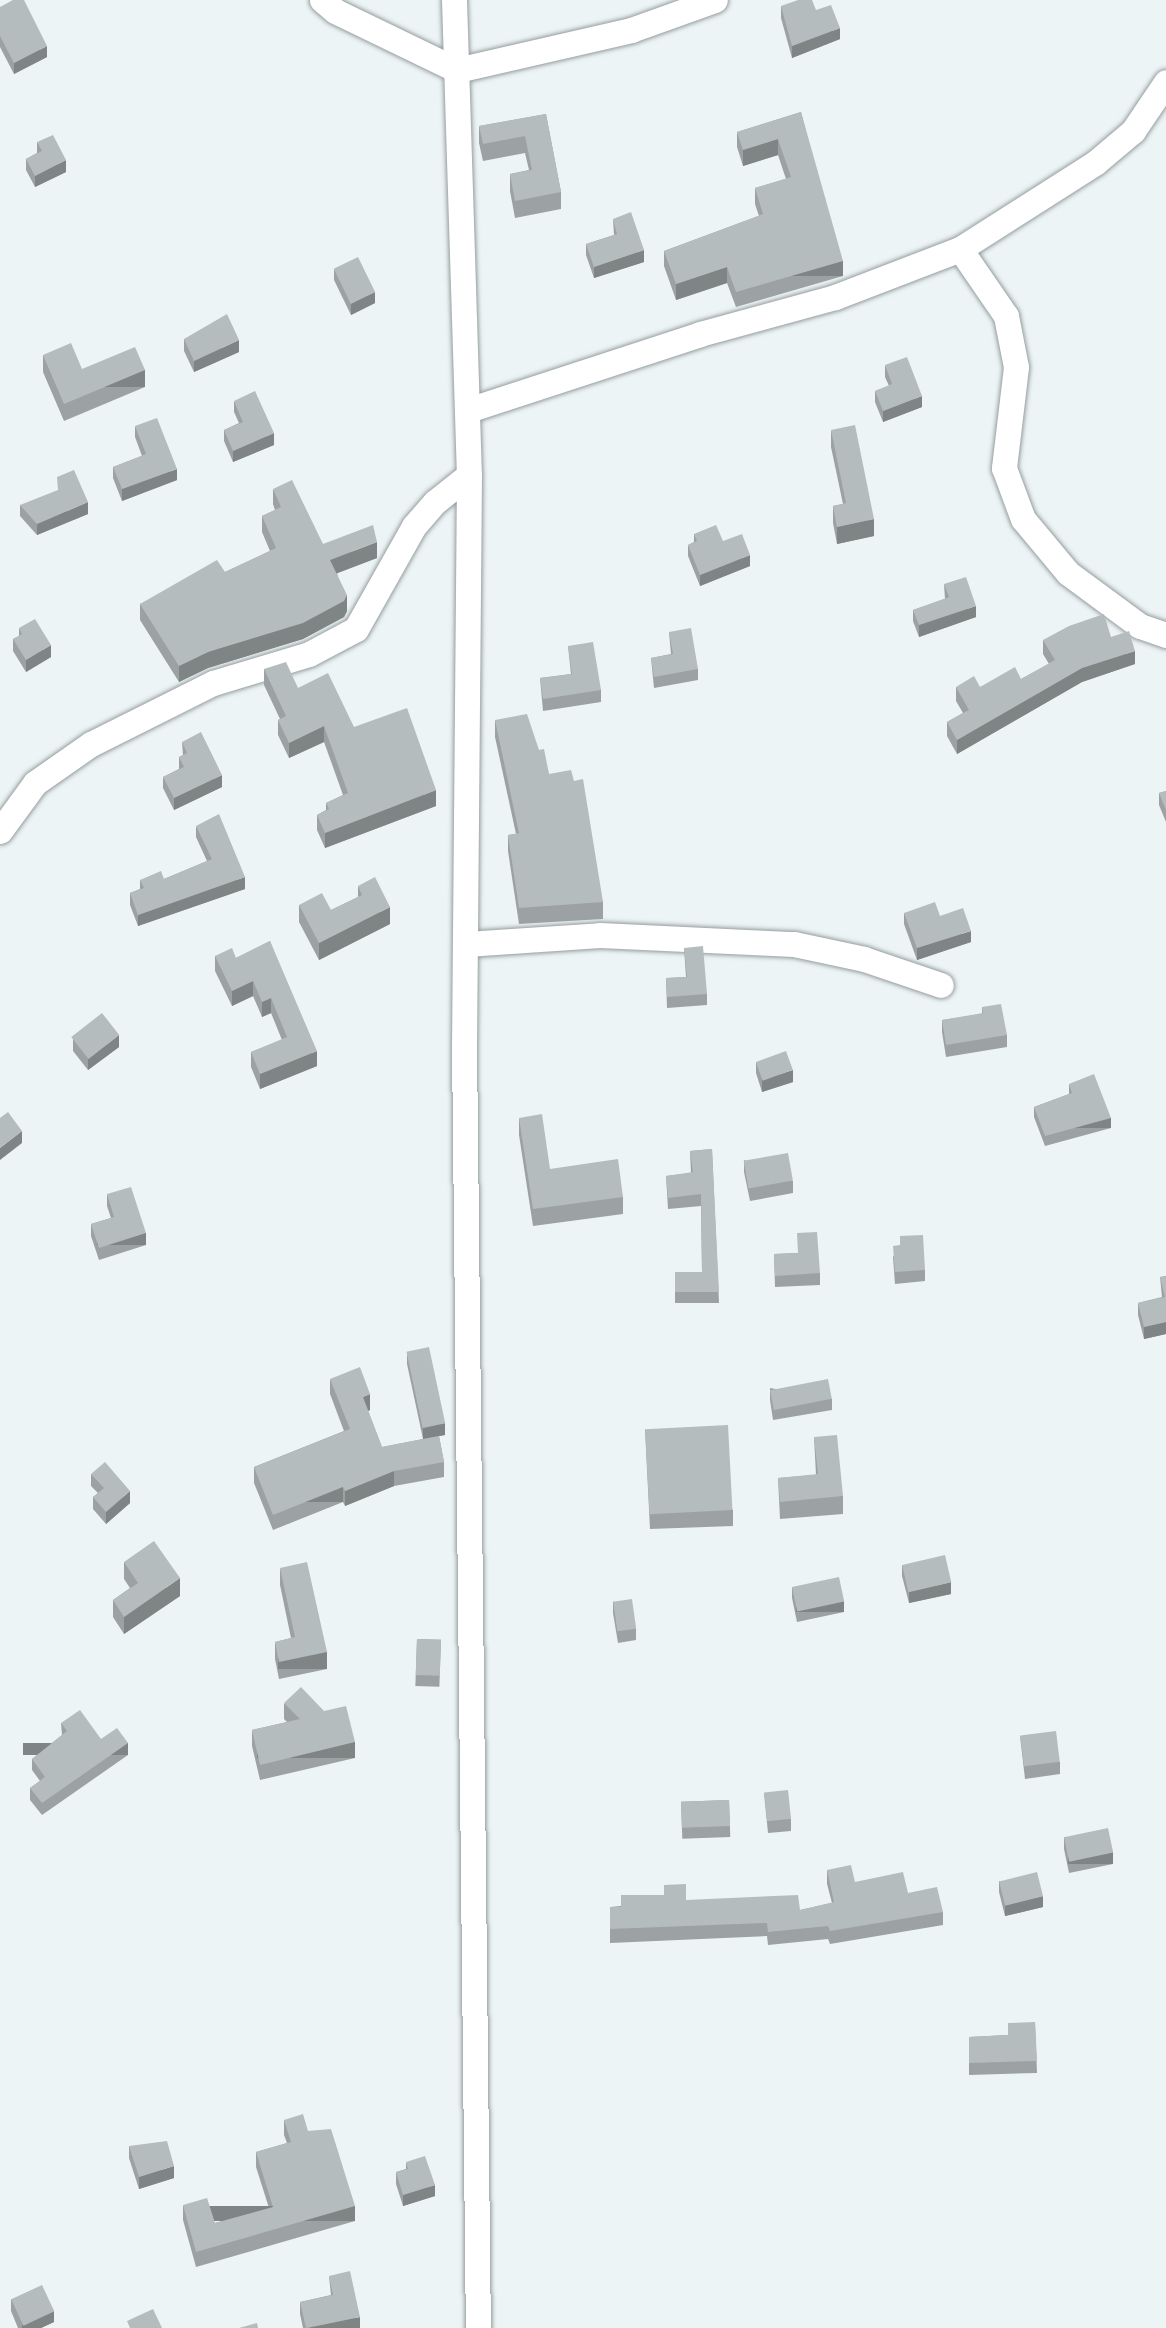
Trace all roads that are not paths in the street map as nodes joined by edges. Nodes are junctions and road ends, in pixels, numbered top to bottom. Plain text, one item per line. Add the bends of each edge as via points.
1 (322, 0) edge
2 (454, 0) edge
3 (714, 0) edge
4 (456, 70) junction
5 (1166, 82) edge
6 (960, 249) junction
7 (468, 410) junction
8 (470, 476) junction
9 (1166, 636) edge
10 (0, 830) edge
11 (466, 944) junction
12 (941, 985) dead end
13 (478, 2328) edge

1 - 4 street
2 - 4 street
3 - 4 street via 631,30
4 - 7 street
5 - 6 street via 1134,131 1096,163
6 - 7 street via 835,297
6 - 9 street via 1006,316 1016,368 1004,468 1023,519 1068,573 1140,626
7 - 8 street
8 - 10 street via 414,526 356,629 309,654 213,684 92,744 35,784
8 - 11 street
11 - 12 street via 600,935 794,944
11 - 13 street

